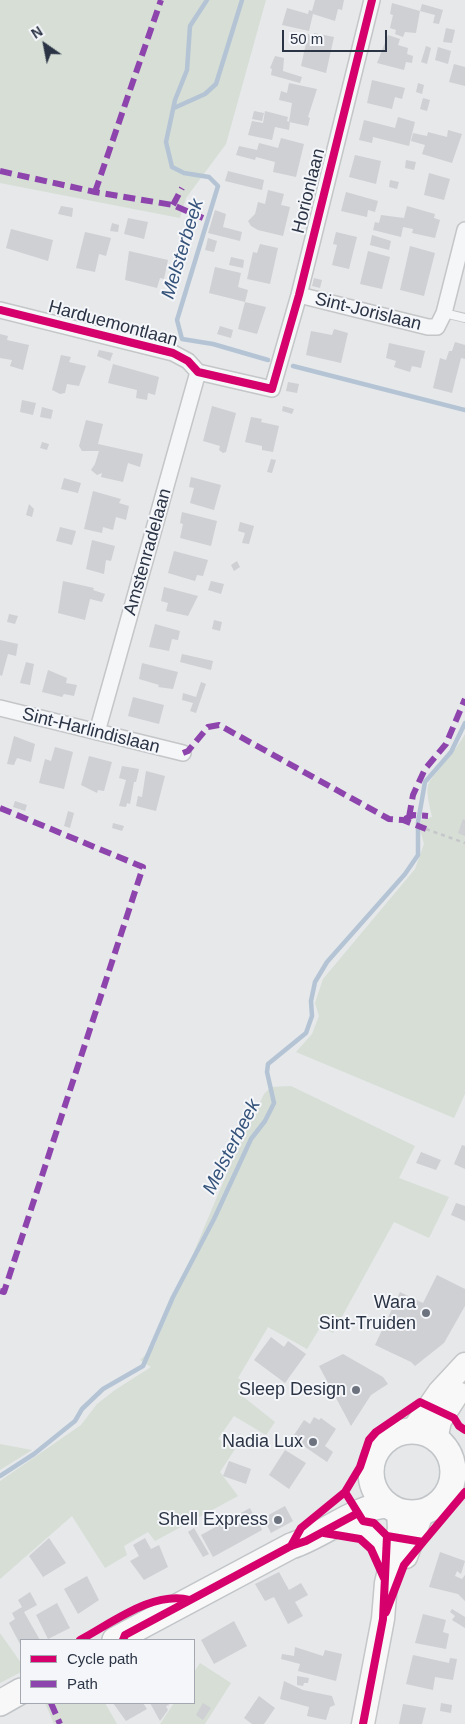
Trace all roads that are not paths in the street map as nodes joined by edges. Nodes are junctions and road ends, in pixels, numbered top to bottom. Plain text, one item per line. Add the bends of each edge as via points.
1 (372, 0) edge
2 (465, 230) edge
3 (299, 295) junction
4 (0, 310) edge
5 (465, 318) edge
6 (441, 320) junction
7 (198, 372) junction
8 (272, 389) joint
9 (0, 708) edge
10 (97, 732) junction
11 (183, 753) dead end
12 (465, 1364) edge
13 (465, 1384) edge
14 (412, 1431) junction
15 (453, 1454) edge
16 (373, 1482) junction
17 (393, 1507) junction
18 (423, 1511) junction
19 (340, 1524) junction
20 (291, 1546) junction
21 (390, 1561) junction
22 (383, 1619) junction
23 (117, 1639) edge
24 (20, 1692) edge
25 (0, 1703) edge
26 (363, 1724) edge

1 - 3 street, Horionlaan
2 - 6 street
3 - 6 street, Sint-Jorislaan via 428,328
3 - 8 street, Horionlaan
4 - 7 street, Harduemontlaan via 173,352
5 - 6 lane
7 - 8 street, Harduemontlaan
7 - 10 street, Amstenradelaan
9 - 10 street, Sint-Harlindislaan
10 - 11 street, Sint-Harlindislaan
12 - 14 main road via 439,1392
13 - 15 main road via 444,1412
14 - 15 main road
14 - 16 main road via 394,1435 380,1447 372,1463
15 - 18 main road via 452,1483 433,1507
16 - 17 main road via 376,1490
16 - 20 main road via 361,1495 302,1534
17 - 18 main road
17 - 19 main road via 375,1505
17 - 21 main road via 399,1529
18 - 22 main road
19 - 20 main road
19 - 21 main road via 371,1535
20 - 23 main road
21 - 22 main road
22 - 26 main road
24 - 25 main road

